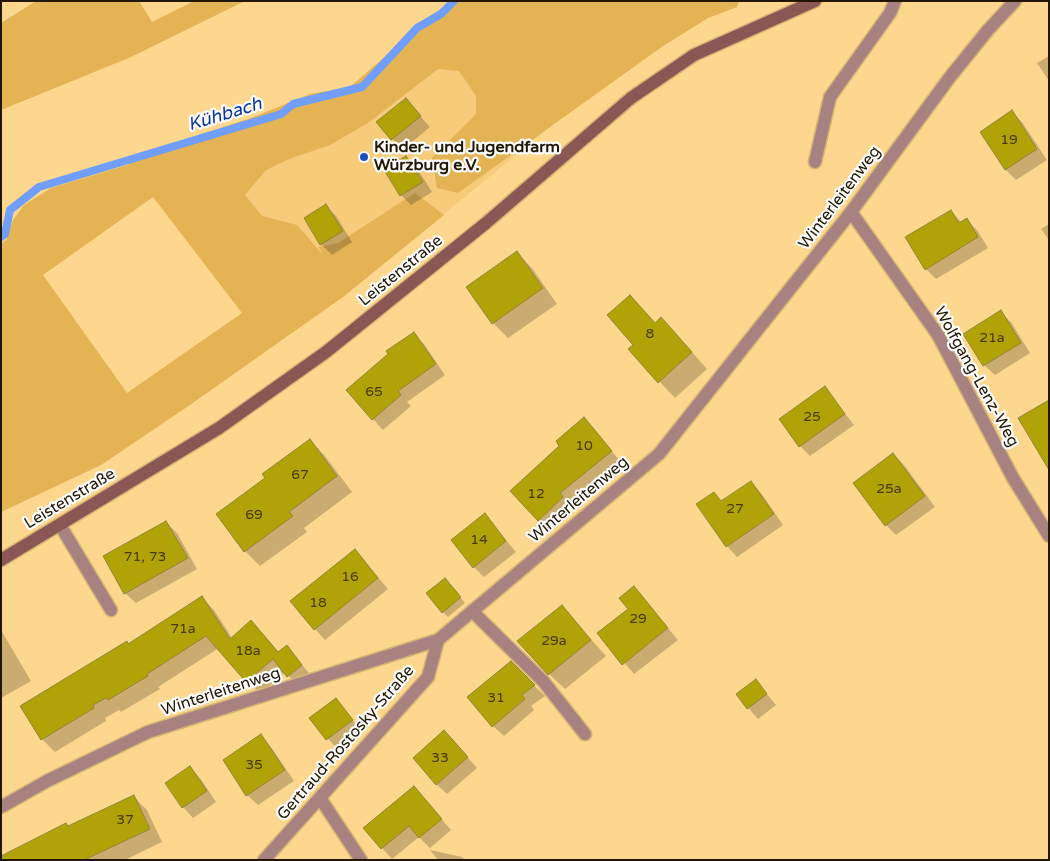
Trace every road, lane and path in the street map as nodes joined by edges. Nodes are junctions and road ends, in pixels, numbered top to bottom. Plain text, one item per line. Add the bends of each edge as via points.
1 (815, 1) edge
2 (895, 1) edge
3 (1015, 1) edge
4 (815, 162) dead end
5 (851, 212) junction
6 (60, 525) junction
7 (1049, 536) edge
8 (1, 560) edge
9 (110, 610) dead end
10 (472, 611) junction
11 (438, 640) junction
12 (585, 734) dead end
13 (320, 798) junction
14 (1, 808) edge
15 (264, 860) edge
16 (362, 860) edge

1 - 6 main road, Leistenstraße via 694,55 639,93 486,223 326,352 219,428
2 - 4 street via 890,13 830,97
3 - 5 street, Winterleitenweg via 950,77
5 - 7 street, Wolfgang-Lenz-Weg via 938,335 1013,478
5 - 10 street, Winterleitenweg via 660,454
6 - 8 main road, Leistenstraße
6 - 9 street
10 - 11 street, Winterleitenweg
10 - 12 street via 542,681
11 - 13 street, Gertraud-Rostosky-Straße via 428,677
11 - 14 street, Winterleitenweg via 148,732 47,781
13 - 15 street, Gertraud-Rostosky-Straße
13 - 16 street

